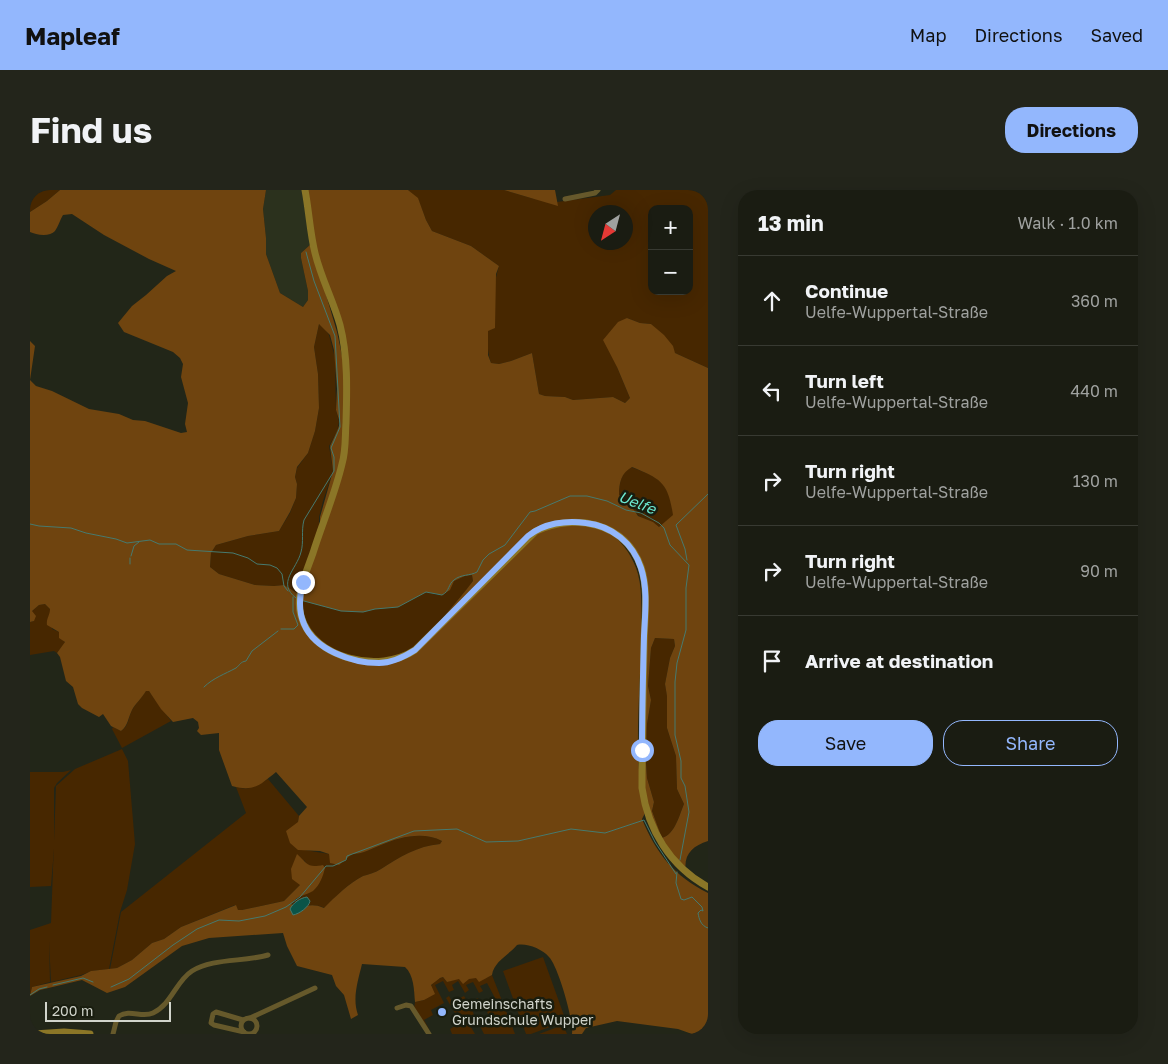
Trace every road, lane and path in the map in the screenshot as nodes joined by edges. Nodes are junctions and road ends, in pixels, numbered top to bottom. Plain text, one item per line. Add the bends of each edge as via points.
1 (305, 190) edge
2 (598, 190) edge
3 (565, 199) dead end
4 (708, 887) edge
5 (268, 955) dead end
6 (316, 988) dead end
7 (397, 1008) dead end
8 (250, 1018) junction
9 (243, 1020) junction
10 (244, 1032) junction
11 (254, 1033) edge
12 (34, 1034) edge
13 (90, 1034) edge
14 (113, 1034) edge
15 (429, 1034) edge

1 - 4 main road via 314,251 342,337 346,398 343,461 300,592 300,611 307,630 325,647 354,659 379,663 398,659 415,650 536,531 549,525 572,522 595,525 615,533 634,552 644,580 642,788 646,809 666,851 686,872
2 - 3 street
5 - 14 street via 198,968 185,977 154,1012 128,1012 119,1016
6 - 8 street
7 - 15 street via 412,1006
8 - 9 street
8 - 11 street via 256,1025
9 - 10 street
9 - 10 street via 216,1012 211,1022
10 - 11 street
12 - 13 main road

